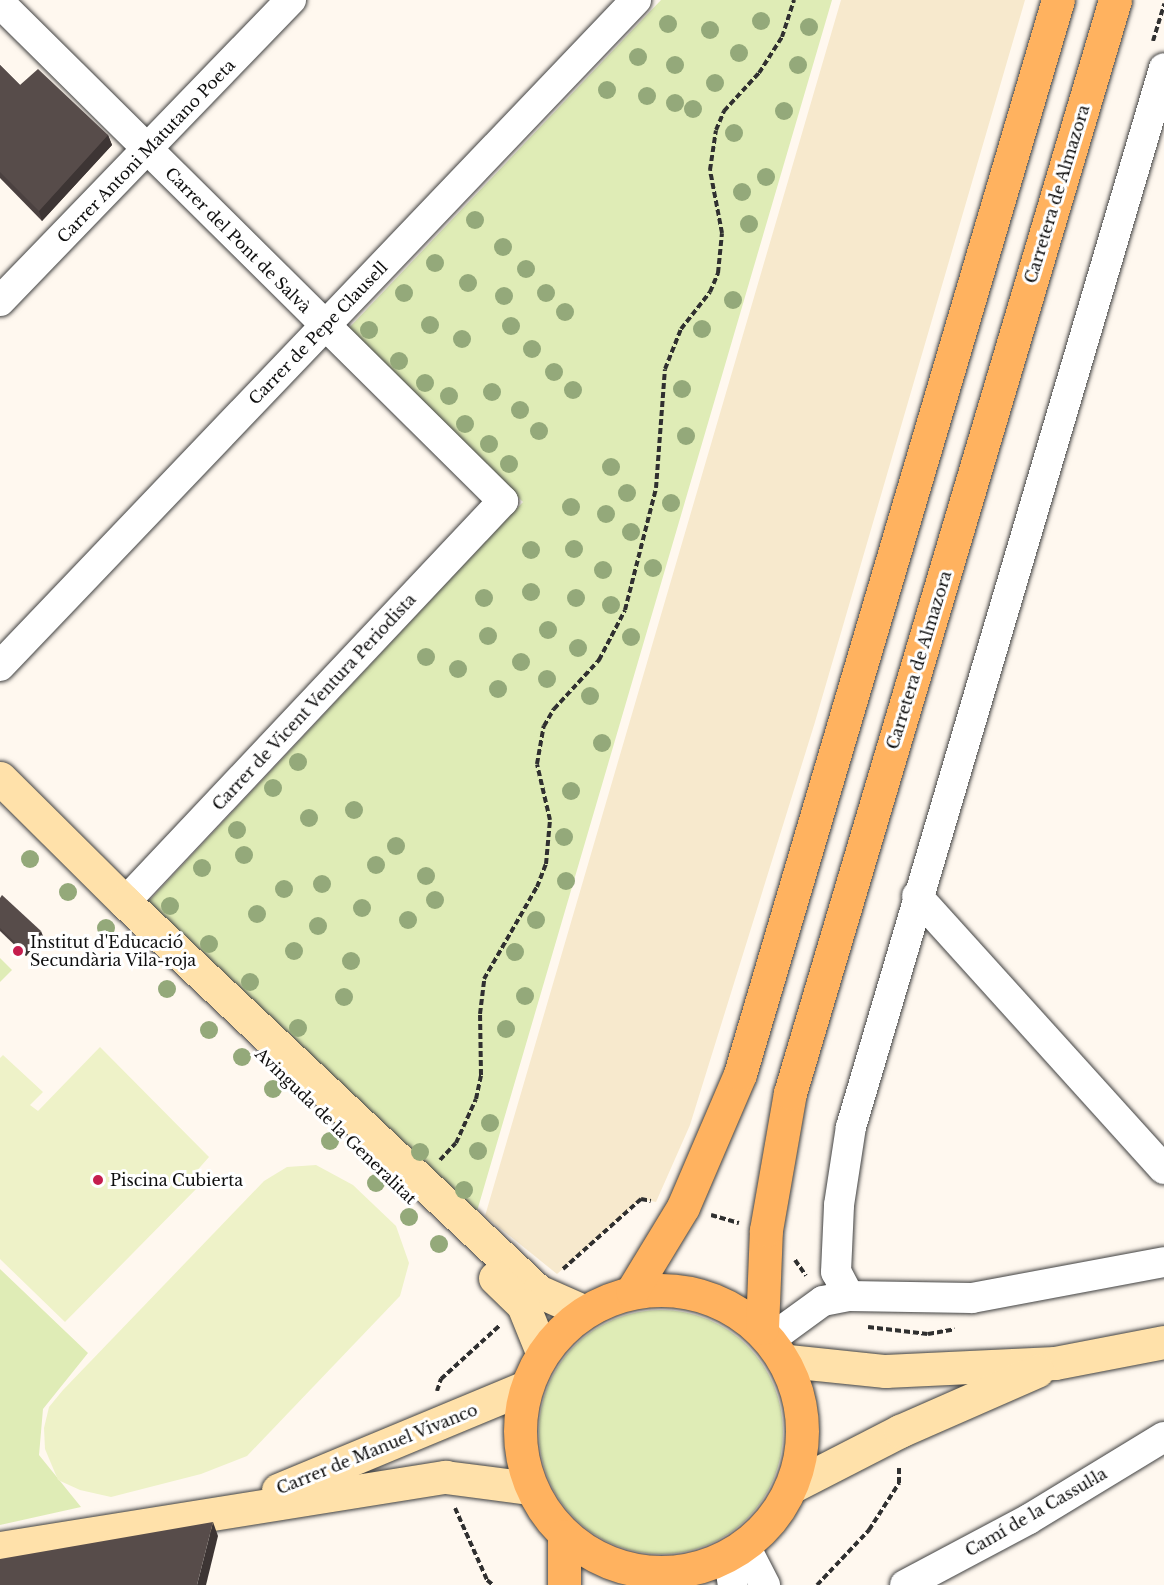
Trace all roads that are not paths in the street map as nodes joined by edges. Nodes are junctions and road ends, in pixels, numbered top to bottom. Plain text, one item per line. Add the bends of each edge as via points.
1 (291, 0) edge
2 (636, 0) edge
3 (1058, 0) edge
4 (1115, 0) edge
5 (0, 3) edge
6 (1164, 68) edge
7 (147, 150) junction
8 (0, 301) edge
9 (326, 326) junction
10 (503, 501) joint
11 (0, 666) edge
12 (0, 778) edge
13 (0, 804) edge
14 (918, 896) junction
15 (119, 907) junction
16 (1164, 1169) edge
17 (1164, 1262) edge
18 (632, 1291) junction
19 (849, 1296) junction
20 (583, 1311) junction
21 (774, 1342) junction
22 (1164, 1342) edge
23 (542, 1352) junction
24 (1055, 1363) junction
25 (525, 1387) junction
26 (1164, 1437) edge
27 (791, 1487) junction
28 (530, 1488) junction
29 (229, 1510) junction
30 (564, 1536) junction
31 (0, 1548) edge
32 (736, 1563) edge
33 (680, 1579) edge
34 (564, 1585) edge
35 (765, 1585) edge
36 (905, 1585) edge

1 - 7 street, Carrer Antoni Matutano Poeta
2 - 9 street, Carrer de Pepe Clausell
3 - 18 main road via 740,1074 683,1207
4 - 21 main road, Carretera de Almazora via 790,1093 766,1230
5 - 7 street, Carrer del Pont de Salvà
6 - 14 street
7 - 8 street, Carrer Antoni Matutano Poeta
7 - 9 street, Carrer del Pont de Salvà
9 - 10 street, Carrer del Pont de Salvà
9 - 11 street, Carrer de Pepe Clausell
10 - 15 street, Carrer de Vicent Ventura Periodista
12 - 15 street, Avinguda de la Generalitat
13 - 15 street, Avinguda de la Generalitat
14 - 16 street
14 - 19 street via 851,1127 839,1205 836,1272
15 - 20 street, Avinguda de la Generalitat via 537,1291
15 - 23 street, Avinguda de la Generalitat via 523,1305
17 - 19 street via 972,1298
18 - 20 main road
18 - 21 main road via 701,1293
19 - 21 street via 823,1300
20 - 23 main road
21 - 24 street via 885,1371
21 - 27 main road, Carretera de Almazora via 806,1446
22 - 24 street
23 - 25 main road
24 - 27 street via 900,1431
25 - 28 main road via 518,1438
25 - 29 street, Carrer de Manuel Vivanco
26 - 36 street, Camí de la Cassul·la via 1029,1519
27 - 32 main road, Carretera de Almazora
28 - 29 street, Carrer de Manuel Vivanco via 445,1477
28 - 30 main road
29 - 31 street, Carrer de Manuel Vivanco
30 - 33 main road via 619,1568
30 - 34 main road
32 - 33 main road
32 - 35 street

